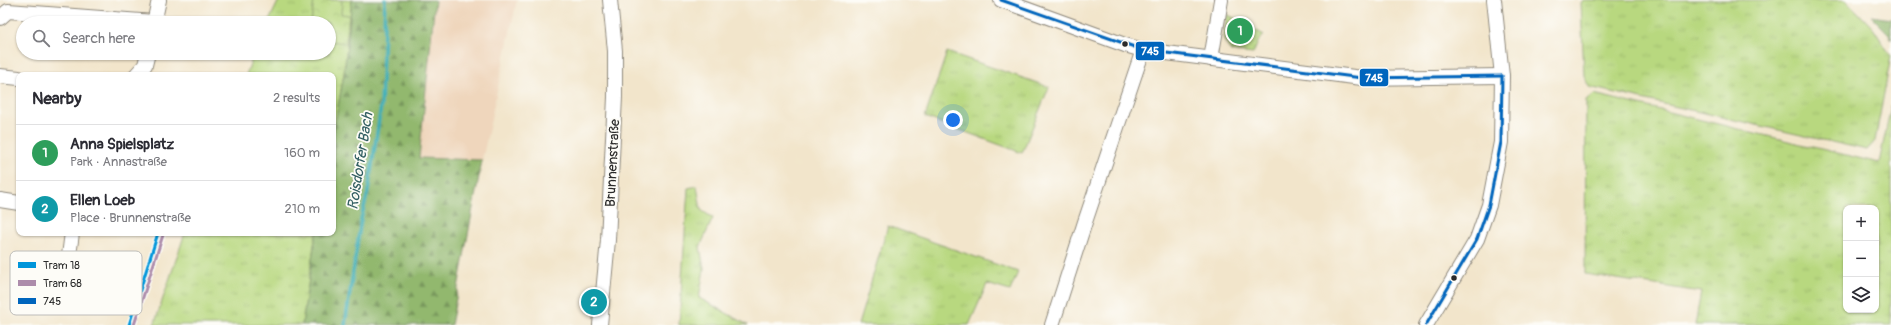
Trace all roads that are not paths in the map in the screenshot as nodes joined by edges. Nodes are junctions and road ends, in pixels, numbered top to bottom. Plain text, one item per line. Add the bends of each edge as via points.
1 (159, 0) edge
2 (610, 0) edge
3 (1001, 0) edge
4 (1221, 0) edge
5 (1494, 0) edge
6 (74, 16) edge
7 (155, 16) edge
8 (1, 17) edge
9 (1143, 50) junction
10 (1211, 59) junction
11 (146, 60) edge
12 (138, 72) edge
13 (0, 76) edge
14 (1502, 76) junction
15 (16, 78) edge
16 (0, 200) edge
17 (16, 202) edge
18 (72, 236) edge
19 (70, 251) edge
20 (600, 325) edge
21 (1052, 325) edge
22 (1426, 325) edge

1 - 7 street
2 - 20 street, Brunnenstraße via 615,50 615,97 608,240
3 - 9 street
4 - 10 street
5 - 14 street
6 - 8 street via 8,11
9 - 10 street
9 - 21 street
10 - 14 street via 1362,78
11 - 12 street
13 - 15 street
14 - 22 street via 1501,142 1489,205 1477,240
16 - 17 street
18 - 19 street

